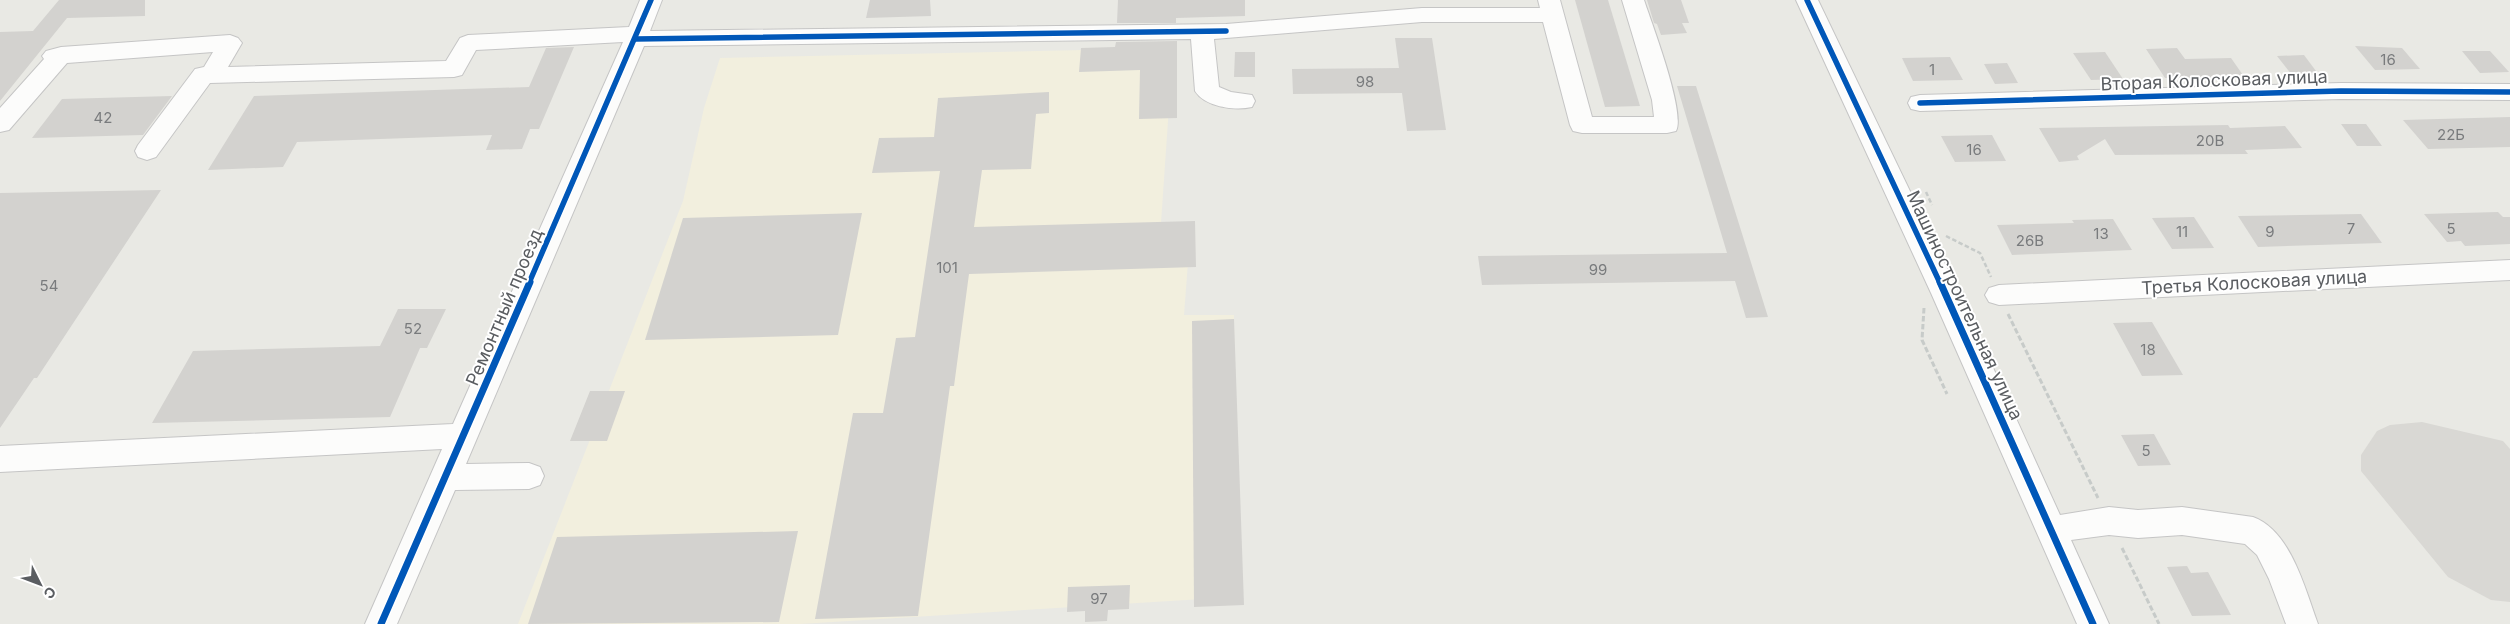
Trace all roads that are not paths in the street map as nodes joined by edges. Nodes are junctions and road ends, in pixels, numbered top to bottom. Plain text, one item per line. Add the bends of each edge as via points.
1 (651, 0) edge
2 (1632, 0) edge
3 (1807, 0) edge
4 (1420, 8) edge
5 (1551, 8) edge
6 (1202, 32) junction
7 (637, 36) junction
8 (212, 74) junction
9 (2510, 92) edge
10 (1243, 101) dead end
11 (1920, 103) dead end
12 (0, 124) edge
13 (147, 151) dead end
14 (2510, 270) edge
15 (1999, 295) road end
16 (464, 436) junction
17 (0, 459) edge
18 (529, 476) dead end
19 (446, 478) junction
20 (2051, 530) junction
21 (381, 624) edge
22 (2093, 624) edge
23 (2302, 624) edge

1 - 7 street, Ремонтный проезд
2 - 5 street via 1664,100 1667,125 1582,125
3 - 20 street, Машиностроительная улица via 1945,293
4 - 5 street
4 - 6 street
6 - 7 street
6 - 10 street via 1207,91 1228,100
7 - 8 street via 468,43 454,69
7 - 16 street, Ремонтный проезд
8 - 12 street via 230,43 58,56
8 - 13 street via 203,75
9 - 11 street, Вторая Колосковая улица via 2342,91
14 - 15 street, Третья Колосковая улица
16 - 17 street
16 - 19 street, Ремонтный проезд
18 - 19 street
19 - 21 street, Ремонтный проезд
20 - 22 street, Машиностроительная улица
20 - 23 street via 2109,521 2138,524 2182,522 2253,531 2268,545 2276,560

